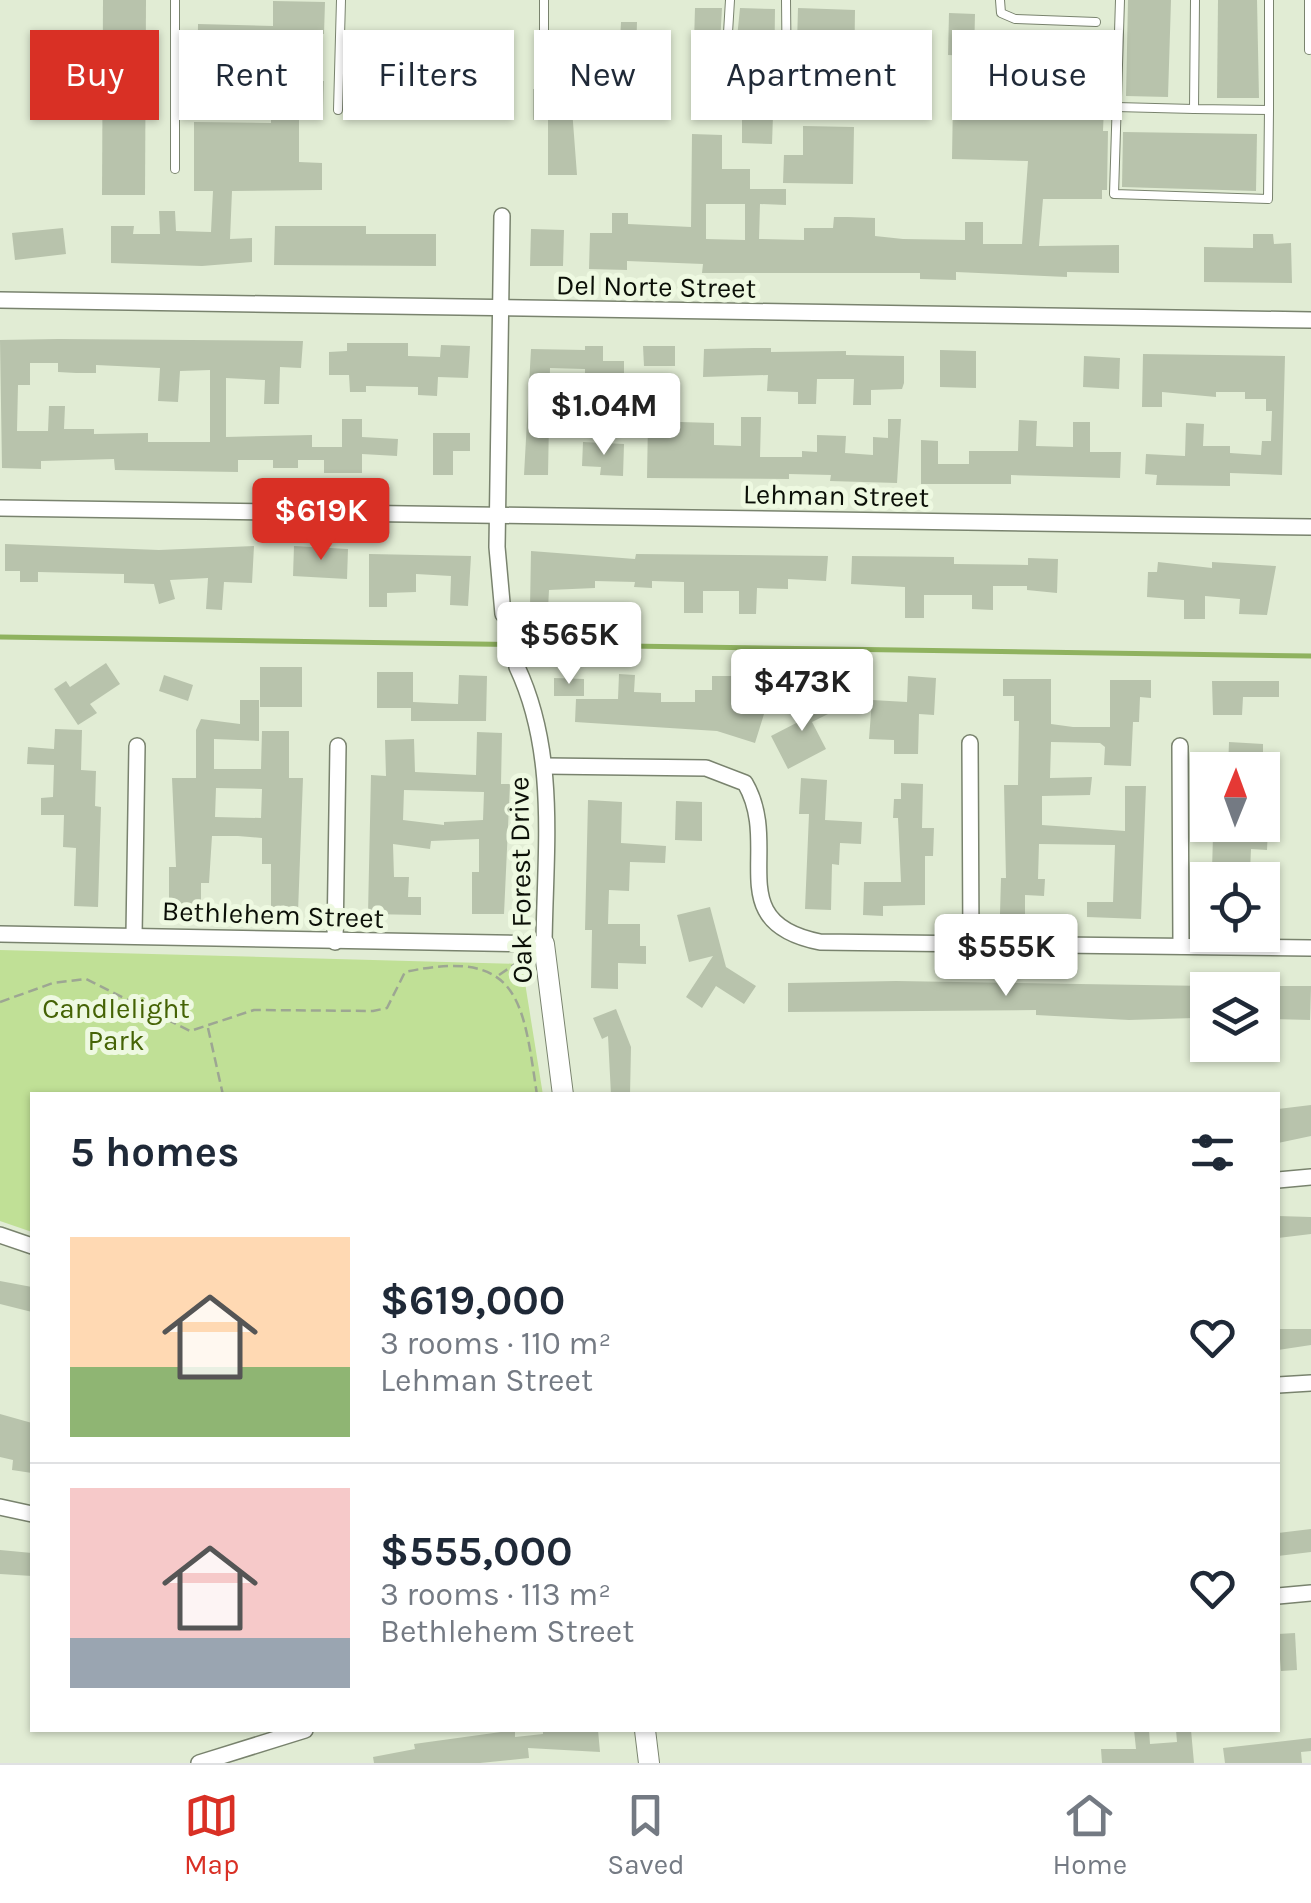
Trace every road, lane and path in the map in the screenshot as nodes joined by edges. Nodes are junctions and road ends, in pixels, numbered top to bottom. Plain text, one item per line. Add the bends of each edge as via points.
1 (175, 0) edge
2 (341, 0) edge
3 (544, 0) edge
4 (730, 0) edge
5 (786, 0) edge
6 (1000, 0) edge
7 (1120, 0) edge
8 (1194, 0) edge
9 (1269, 0) edge
10 (1309, 0) edge
11 (1096, 22) dead end
12 (544, 30) edge
13 (1119, 30) edge
14 (1309, 50) edge
15 (1122, 108) edge
16 (1194, 108) junction
17 (338, 110) dead end
18 (1268, 110) junction
19 (1116, 120) edge
20 (175, 169) dead end
21 (502, 216) dead end
22 (0, 300) edge
23 (501, 309) junction
24 (1311, 320) edge
25 (0, 508) edge
26 (498, 516) junction
27 (1311, 527) edge
28 (503, 618) joint
29 (511, 665) joint
30 (970, 742) dead end
31 (137, 746) dead end
32 (338, 746) dead end
33 (1180, 746) dead end
34 (545, 766) junction
35 (0, 934) edge
36 (134, 936) junction
37 (335, 942) junction
38 (971, 943) junction
39 (544, 944) junction
40 (1181, 946) junction
41 (1311, 948) edge
42 (498, 976) junction
43 (0, 1002) edge
44 (208, 1027) junction
45 (222, 1092) edge
46 (537, 1092) edge
47 (563, 1092) edge
48 (1311, 1177) edge
49 (1280, 1180) edge
50 (0, 1235) edge
51 (30, 1245) edge
52 (1311, 1382) edge
53 (1280, 1385) edge
54 (0, 1508) edge
55 (30, 1514) edge
56 (1311, 1593) edge
57 (1280, 1596) edge
58 (299, 1732) edge
59 (646, 1732) edge
60 (200, 1763) edge
61 (650, 1763) edge

1 - 20 lane
2 - 17 lane
3 - 12 lane
4 - 5 lane via 728,102 748,106 778,104 787,93
6 - 11 lane via 1001,13 1015,19
7 - 13 lane
8 - 16 lane
9 - 18 lane
10 - 14 lane
15 - 16 lane
16 - 18 lane
18 - 19 lane via 1268,199 1114,194
21 - 23 street
22 - 23 street, Del Norte Street
23 - 24 street, Del Norte Street
23 - 26 street
25 - 26 street, Lehman Street
26 - 27 street, Lehman Street
26 - 28 street
28 - 29 path
29 - 34 street, Oak Forest Drive via 541,729
30 - 38 street
31 - 36 street
32 - 37 street
33 - 40 street
34 - 38 street via 706,768 745,782 760,816 762,903 789,936
34 - 39 street, Oak Forest Drive
35 - 36 street, Bethlehem Street
36 - 37 street, Bethlehem Street
37 - 39 street, Bethlehem Street
38 - 40 street
39 - 42 path
39 - 47 street, Oak Forest Drive
40 - 41 street
42 - 44 path via 466,965 432,966 406,972 387,1008 254,1010
42 - 46 path via 523,1008
43 - 44 path via 52,983 86,980 190,1030
44 - 45 path
48 - 49 street
50 - 51 street
52 - 53 street
54 - 55 street
56 - 57 street
58 - 60 street
59 - 61 street

